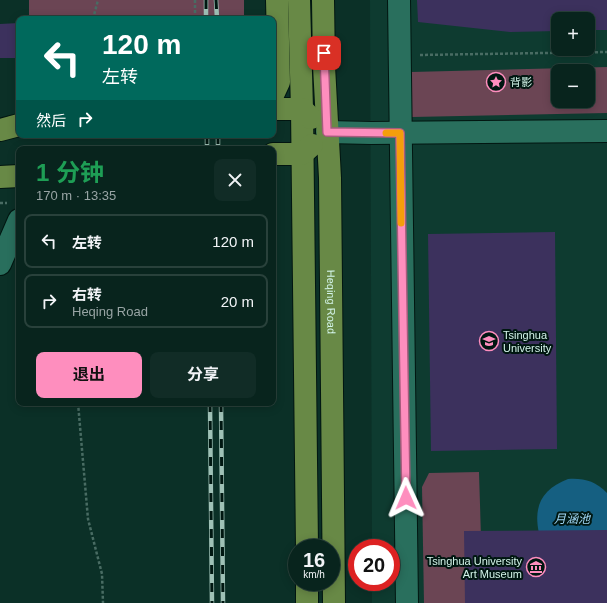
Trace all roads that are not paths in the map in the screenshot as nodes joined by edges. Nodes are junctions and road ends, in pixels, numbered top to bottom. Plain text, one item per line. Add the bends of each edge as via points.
1 (277, 0) edge
2 (299, 0) edge
3 (323, 0) edge
4 (399, 0) edge
5 (276, 88) edge
6 (276, 109) edge
7 (302, 109) junction
8 (16, 127) edge
9 (0, 130) edge
10 (607, 131) edge
11 (327, 132) junction
12 (400, 133) junction
13 (276, 154) edge
14 (302, 154) junction
15 (16, 176) edge
16 (0, 177) edge
17 (16, 227) edge
18 (0, 264) edge
19 (307, 539) edge
20 (307, 591) edge
21 (307, 603) edge
22 (334, 603) edge
23 (407, 603) edge

1 - 5 main road via 279,82
2 - 7 main road
3 - 11 main road, Heqing Road
4 - 12 street
6 - 7 main road
7 - 11 main road
7 - 14 main road
8 - 9 main road
10 - 12 street
11 - 12 street
11 - 14 main road
11 - 22 main road, Heqing Road via 330,178
12 - 23 street
13 - 14 main road
14 - 19 main road
15 - 16 main road
17 - 18 street
20 - 21 main road

